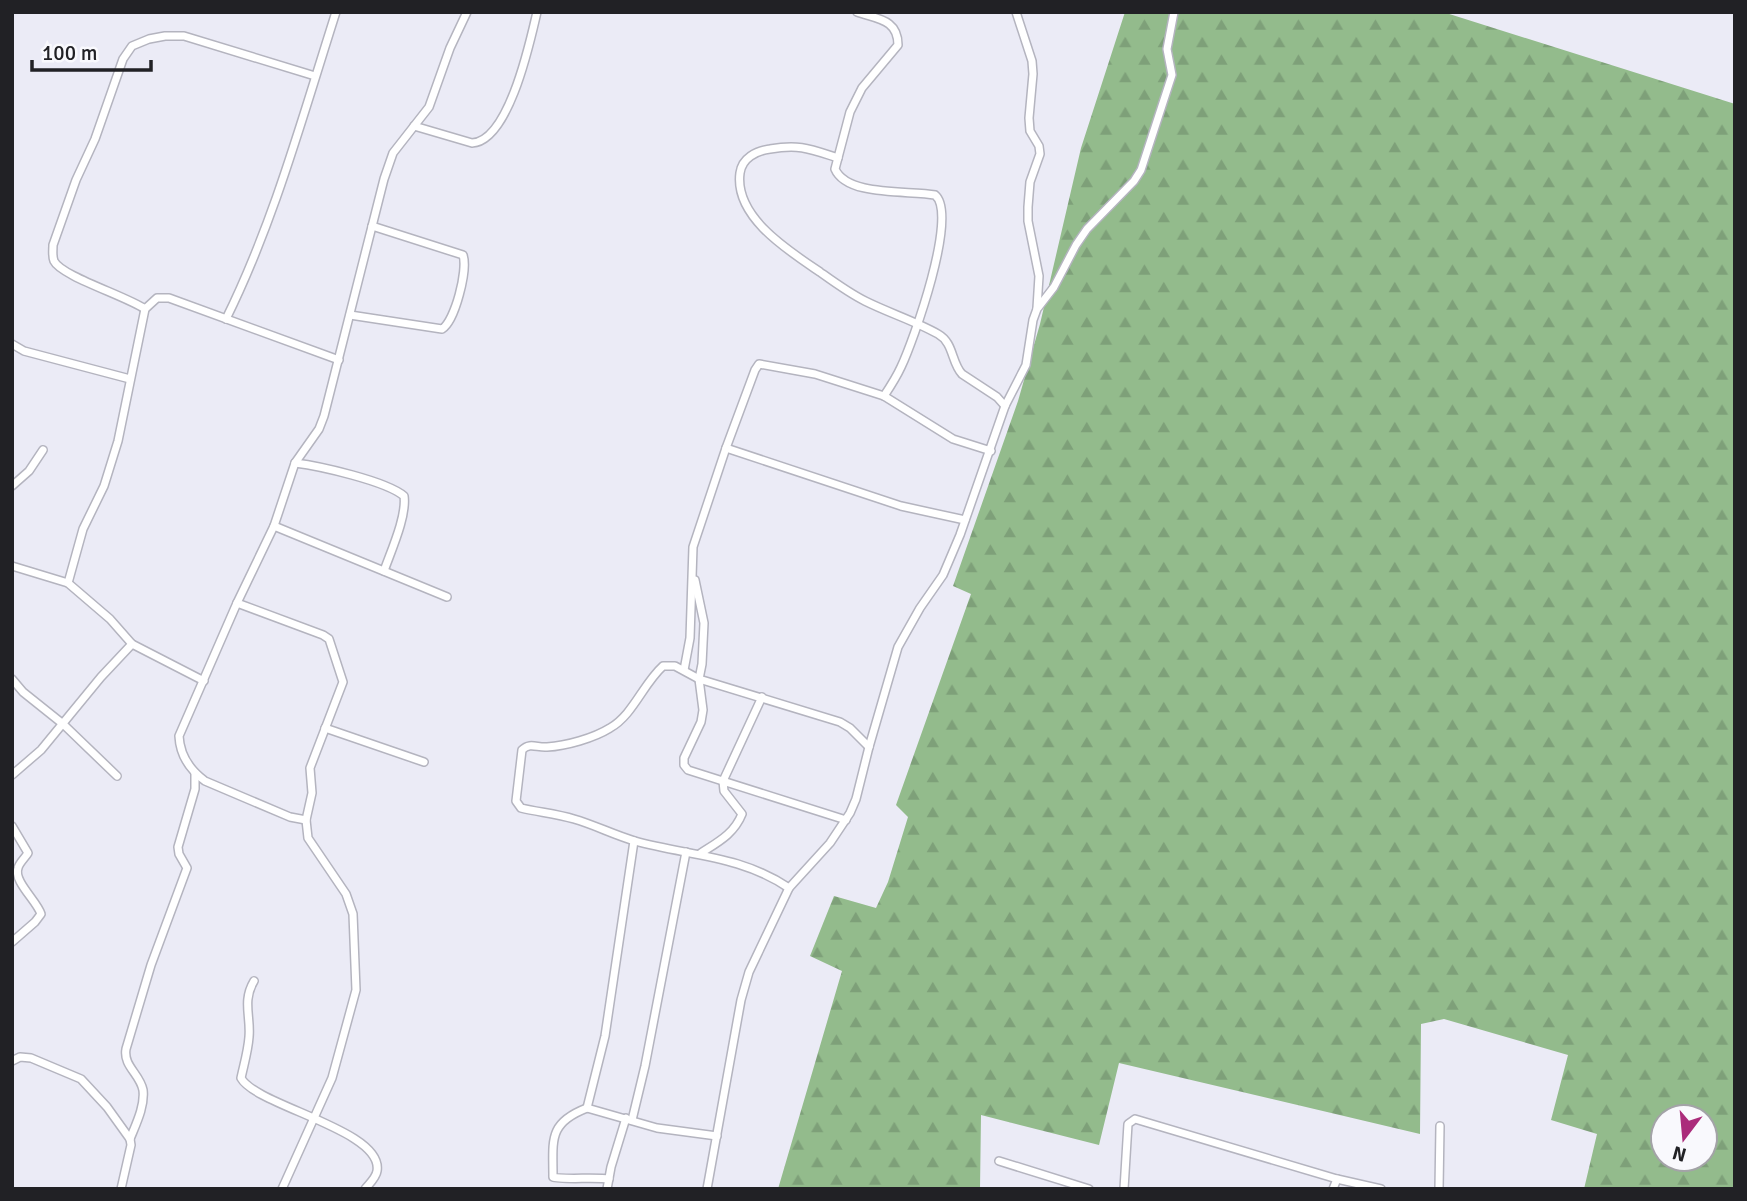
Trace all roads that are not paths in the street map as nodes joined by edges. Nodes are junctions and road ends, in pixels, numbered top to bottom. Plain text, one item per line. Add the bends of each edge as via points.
1 (336, 12) edge
2 (467, 12) edge
3 (537, 12) edge
4 (857, 12) edge
5 (1016, 12) edge
6 (1174, 12) edge
7 (315, 76) junction
8 (414, 126) junction
9 (838, 158) junction
10 (372, 226) junction
11 (145, 309) junction
12 (1037, 309) junction
13 (350, 315) junction
14 (226, 319) junction
15 (918, 325) junction
16 (12, 344) edge
17 (339, 360) junction
18 (130, 379) junction
19 (884, 396) junction
20 (1005, 406) junction
21 (726, 448) junction
22 (43, 450) dead end
23 (991, 451) junction
24 (295, 463) junction
25 (14, 483) edge
26 (965, 520) junction
27 (274, 526) junction
28 (12, 566) edge
29 (384, 571) junction
30 (693, 572) junction
31 (68, 583) junction
32 (447, 597) dead end
33 (237, 603) junction
34 (132, 644) junction
35 (684, 670) junction
36 (12, 679) edge
37 (699, 679) junction
38 (204, 681) junction
39 (762, 697) junction
40 (63, 724) junction
41 (325, 728) junction
42 (869, 747) junction
43 (424, 762) dead end
44 (195, 773) junction
45 (12, 775) edge
46 (117, 775) dead end
47 (723, 781) junction
48 (306, 820) junction
49 (846, 820) junction
50 (12, 826) edge
51 (634, 841) junction
52 (686, 852) junction
53 (701, 853) junction
54 (789, 888) junction
55 (12, 942) edge
56 (254, 981) dead end
57 (12, 1061) edge
58 (587, 1108) junction
59 (314, 1117) junction
60 (629, 1119) junction
61 (1440, 1126) dead end
62 (717, 1136) junction
63 (130, 1139) junction
64 (999, 1161) dead end
65 (609, 1179) junction
66 (1338, 1179) junction
67 (121, 1189) edge
68 (282, 1189) edge
69 (365, 1189) edge
70 (607, 1189) edge
71 (708, 1189) edge
72 (1089, 1189) edge
73 (1124, 1189) edge
74 (1334, 1189) edge
75 (1381, 1189) edge
76 (1439, 1189) edge

1 - 7 street
2 - 8 street via 429,107
3 - 8 street via 518,85 485,138 472,142
4 - 9 street via 895,27 898,45 862,88 850,112
5 - 12 street via 1032,61 1030,131 1040,154 1030,182 1028,207 1039,276
6 - 12 street via 1167,49 1172,75 1142,170 1087,229
7 - 11 street via 184,36 138,41 132,46 76,180 52,254 54,262 71,276
7 - 14 street via 275,202
8 - 10 street via 393,153
9 - 15 street via 835,169 847,182 882,192 940,199 935,262
9 - 15 street via 802,146 762,150 740,168 744,203 788,251 864,301
10 - 13 street
10 - 13 street via 463,254 453,316 442,329
11 - 14 street via 163,296
11 - 18 street
12 - 20 street via 1026,365
13 - 17 street
14 - 17 street
15 - 19 street
15 - 20 street via 940,335 950,346 961,374
16 - 18 street
17 - 24 street via 319,429
18 - 31 street via 118,441 104,486 83,529
19 - 21 street via 815,374 759,365
19 - 23 street via 953,439
20 - 23 street
21 - 26 street via 901,506
21 - 30 street via 693,547
22 - 25 street
23 - 26 street
24 - 27 street
24 - 29 street via 336,471 404,496
26 - 42 street via 943,575 898,647
27 - 29 street
27 - 33 street
28 - 31 street
29 - 32 street
30 - 35 street
30 - 37 street via 704,623
31 - 34 street
33 - 38 street
33 - 41 street via 329,639 343,681
34 - 38 street
34 - 40 street
35 - 37 street
35 - 51 street via 663,666 619,722 607,730 546,748 530,745 522,750 517,805 573,818
36 - 40 street
37 - 39 street
37 - 47 street via 701,722 684,765
38 - 44 street via 179,736 179,749
39 - 42 street via 840,722
39 - 47 street
40 - 45 street
40 - 46 street
41 - 43 street
41 - 48 street via 310,768 312,793
42 - 49 street
44 - 48 street
44 - 63 street via 195,789 178,847 187,868 126,1049 126,1061 143,1090
47 - 49 street
47 - 53 street via 724,790 742,814 726,838
48 - 59 street via 308,838 346,894 353,914 356,990 332,1078
49 - 54 street
50 - 55 street via 28,853 18,867 18,878 41,914
51 - 52 street
51 - 58 street via 605,1036
52 - 53 street
52 - 60 street via 645,1066
53 - 54 street via 751,868
54 - 62 street via 741,1000
56 - 59 street via 246,1007 249,1035 241,1077 250,1087
57 - 63 street via 31,1058 81,1079
58 - 60 street
58 - 65 street via 553,1137 553,1177
59 - 68 street
59 - 69 street via 369,1148 377,1161 377,1174
60 - 62 street via 657,1128
60 - 65 street
61 - 76 street
62 - 71 street
63 - 67 street
64 - 72 street
65 - 70 street
66 - 73 street via 1135,1119 1128,1124
66 - 74 street
66 - 75 street

